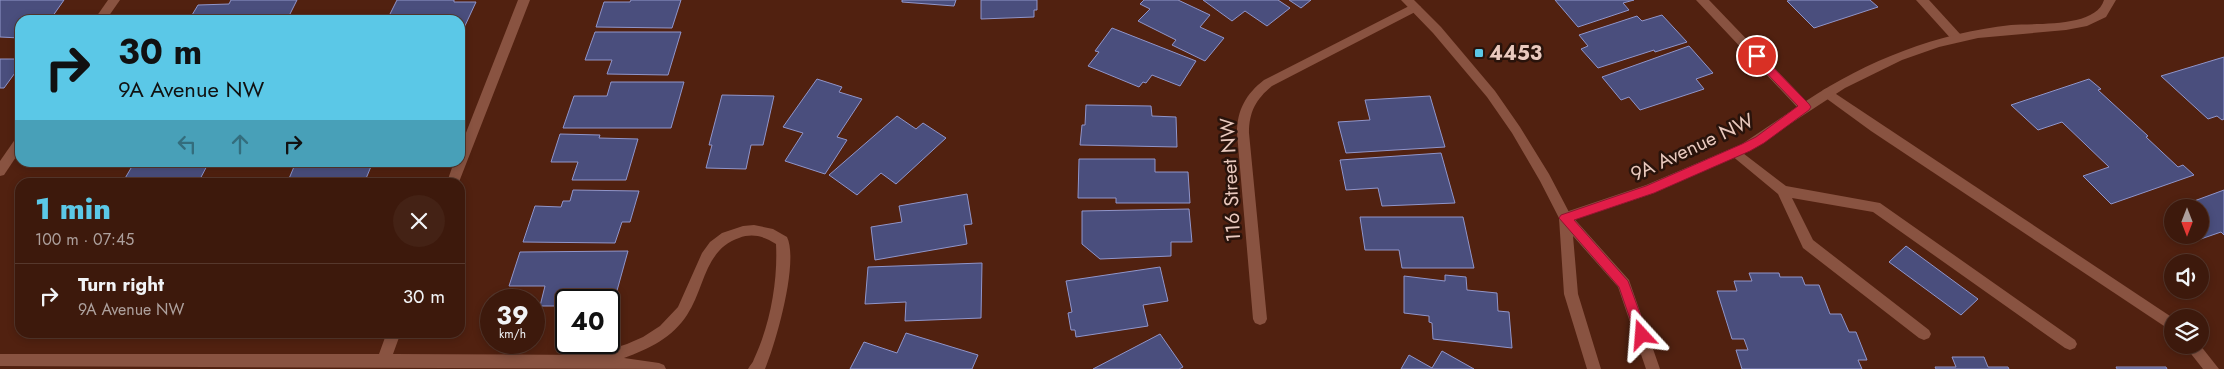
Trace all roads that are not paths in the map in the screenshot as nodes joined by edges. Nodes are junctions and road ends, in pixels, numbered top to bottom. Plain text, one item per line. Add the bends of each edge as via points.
1 (114, 0) edge
2 (524, 0) edge
3 (1702, 0) edge
4 (1922, 0) edge
5 (1411, 4) edge
6 (2109, 4) edge
7 (104, 15) edge
8 (1958, 38) junction
9 (1826, 93) junction
10 (1805, 107) junction
11 (15, 148) edge
12 (465, 151) edge
13 (1735, 152) junction
14 (0, 171) edge
15 (1783, 191) junction
16 (1565, 218) junction
17 (1260, 319) dead end
18 (2164, 319) edge
19 (1924, 334) dead end
20 (392, 338) edge
21 (2070, 344) dead end
22 (2199, 354) edge
23 (0, 360) edge
24 (384, 360) junction
25 (591, 361) junction
26 (659, 369) edge
27 (755, 369) edge
28 (1594, 369) edge
29 (1653, 369) edge
30 (2212, 369) edge

1 - 7 street
2 - 12 street
3 - 10 street
4 - 8 street
5 - 16 street, 116 Street NW via 1491,94 1525,146
5 - 17 street, 116 Street NW via 1268,83 1247,103 1243,133
6 - 8 street, 9A Avenue NW via 2096,19 2088,22
8 - 9 street, 9A Avenue NW via 1882,64
9 - 10 street, 9A Avenue NW
9 - 18 street
10 - 13 street, 9A Avenue NW via 1760,140
11 - 14 street
13 - 15 street
13 - 16 street, 9A Avenue NW via 1650,189
15 - 19 street via 1808,244
15 - 21 street via 1876,207
16 - 28 street, 116 Street NW via 1571,294
16 - 29 street, 116 Street NW via 1624,284
20 - 24 street
22 - 30 street
23 - 24 street
24 - 25 street
25 - 26 street
25 - 27 street via 637,348 672,325 687,308 701,264 714,244 731,234 751,229 770,232 782,241 784,258 770,337

